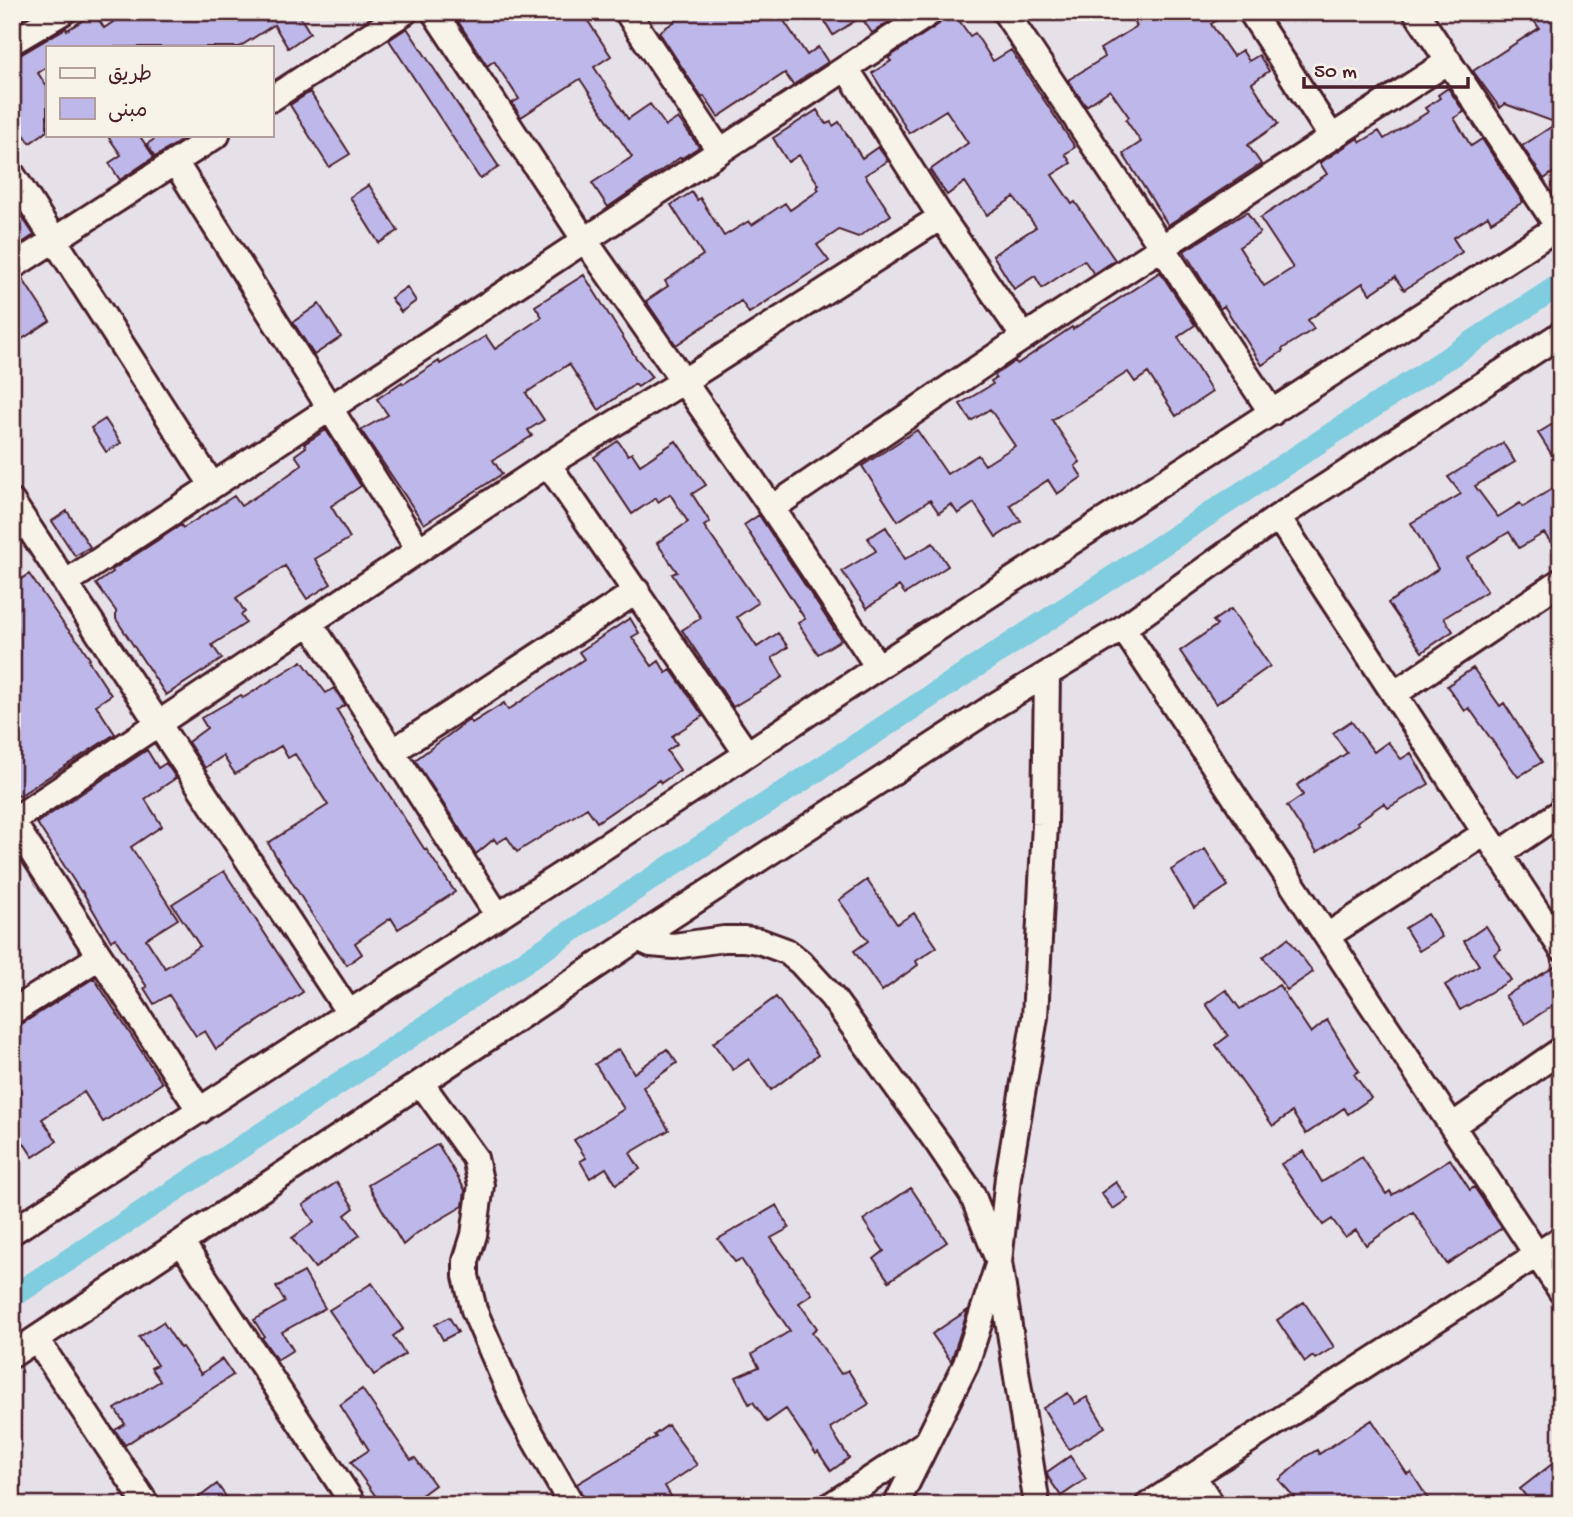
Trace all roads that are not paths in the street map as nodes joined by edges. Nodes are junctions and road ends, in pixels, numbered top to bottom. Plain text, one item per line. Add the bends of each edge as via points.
1 (62, 12) edge
2 (405, 12) edge
3 (433, 12) edge
4 (931, 12) edge
5 (1005, 12) edge
6 (1251, 12) edge
7 (1416, 12) edge
8 (630, 13) edge
9 (12, 42) edge
10 (1449, 61) junction
11 (846, 68) junction
12 (273, 98) edge
13 (215, 136) edge
14 (1331, 136) junction
15 (719, 150) junction
16 (175, 162) junction
17 (12, 174) edge
18 (941, 217) junction
19 (1559, 226) edge
20 (584, 239) junction
21 (55, 240) junction
22 (1162, 248) junction
23 (12, 267) edge
24 (1561, 334) edge
25 (1024, 337) junction
26 (684, 381) junction
27 (330, 407) junction
28 (1272, 413) junction
29 (548, 464) junction
30 (212, 485) junction
31 (12, 502) edge
32 (772, 508) junction
33 (1278, 517) junction
34 (419, 550) junction
35 (1561, 581) edge
36 (65, 583) junction
37 (637, 592) junction
38 (310, 623) junction
39 (1123, 628) junction
40 (878, 667) junction
41 (1047, 674) junction
42 (1394, 694) junction
43 (158, 724) junction
44 (392, 752) junction
45 (747, 754) junction
46 (1561, 812) edge
47 (1485, 832) junction
48 (1499, 854) junction
49 (498, 916) junction
50 (1327, 936) junction
51 (638, 938) junction
52 (1561, 948) edge
53 (99, 957) junction
54 (12, 1012) edge
55 (349, 1013) junction
56 (1561, 1050) edge
57 (421, 1083) junction
58 (200, 1111) junction
59 (1452, 1126) junction
60 (12, 1232) edge
61 (1561, 1239) edge
62 (182, 1243) junction
63 (1537, 1255) junction
64 (999, 1262) junction
65 (1561, 1291) edge
66 (36, 1339) junction
67 (12, 1355) edge
68 (928, 1442) junction
69 (1193, 1476) junction
70 (147, 1505) edge
71 (354, 1505) edge
72 (572, 1505) edge
73 (831, 1505) edge
74 (896, 1505) edge
75 (1037, 1505) edge
76 (1148, 1505) edge
77 (1212, 1505) edge

1 - 9 street
2 - 12 street
3 - 20 street
4 - 11 street
5 - 22 street
6 - 14 street
7 - 10 street
8 - 15 street
10 - 14 street
10 - 19 street
11 - 15 street
11 - 18 street
13 - 16 street
14 - 22 street
15 - 20 street
16 - 21 street
16 - 27 street
17 - 21 street
18 - 25 street
18 - 26 street
19 - 28 street
20 - 26 street
20 - 27 street
21 - 23 street
21 - 30 street
22 - 25 street
22 - 28 street
24 - 33 street
25 - 32 street
26 - 29 street
26 - 32 street
27 - 30 street
27 - 34 street
28 - 40 street
29 - 34 street
29 - 37 street
30 - 36 street
31 - 36 street
32 - 40 street
33 - 39 street
33 - 42 street
34 - 38 street
35 - 42 street
36 - 43 street
37 - 44 street
37 - 45 street
38 - 43 street
38 - 44 street
39 - 41 street
39 - 50 street
40 - 45 street
41 - 51 street
41 - 64 street via 1035,1017
42 - 47 street
43 - 53 street via 12,821
43 - 55 street
44 - 49 street
45 - 49 street
46 - 48 street
47 - 48 street
47 - 50 street
48 - 52 street
49 - 55 street
50 - 59 street
51 - 57 street
51 - 64 street via 674,946 752,940 786,951 800,962 848,1018 972,1194
53 - 54 street
53 - 58 street
55 - 58 street
56 - 59 street
57 - 62 street
57 - 72 street via 475,1158 481,1185 466,1261 474,1310 518,1411
58 - 60 street
59 - 63 street
61 - 63 street
62 - 66 street
62 - 71 street
63 - 65 street
63 - 69 street
64 - 68 street via 966,1364
64 - 75 street
66 - 67 street
66 - 70 street
68 - 73 street
68 - 74 street
69 - 76 street
69 - 77 street

